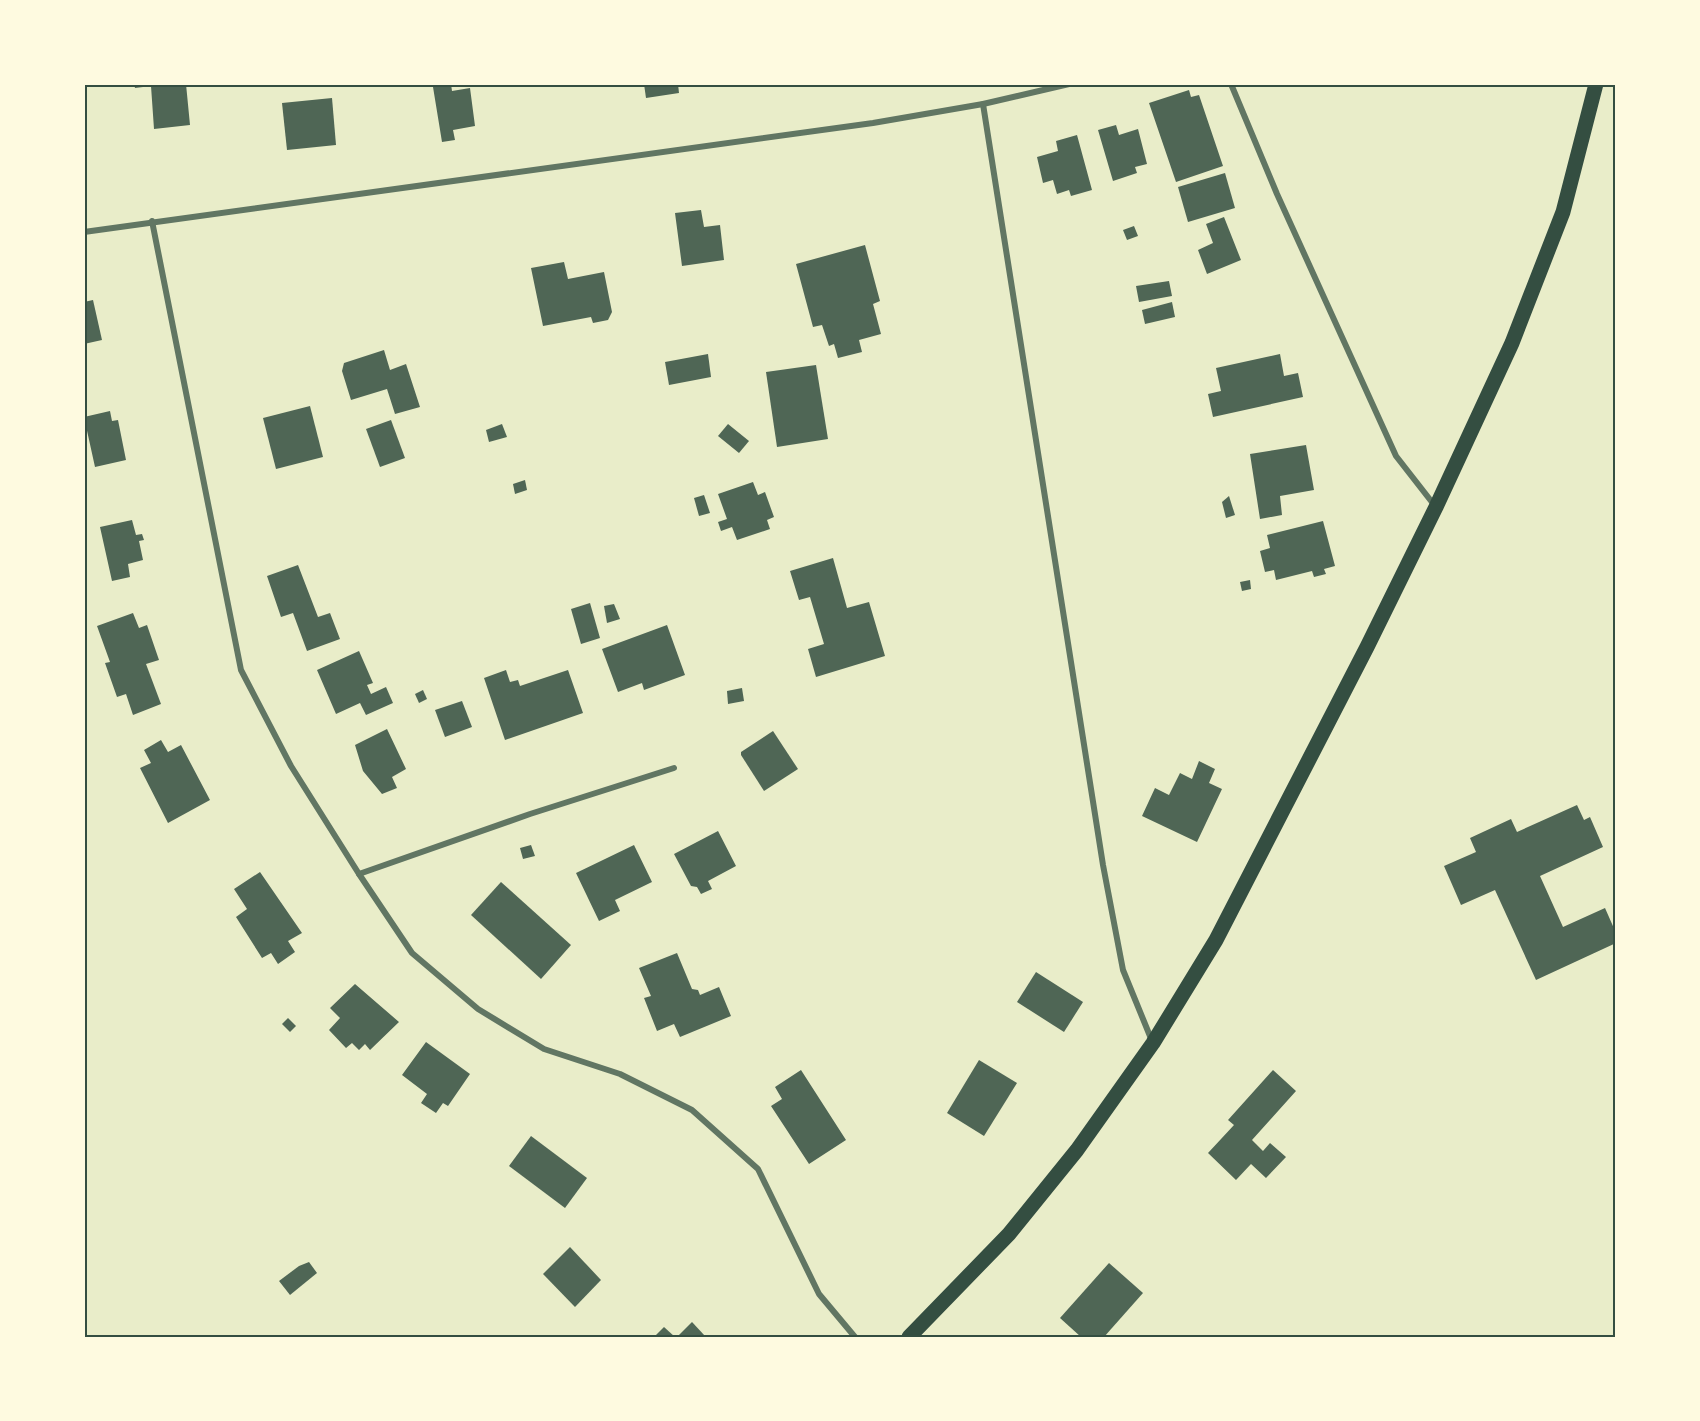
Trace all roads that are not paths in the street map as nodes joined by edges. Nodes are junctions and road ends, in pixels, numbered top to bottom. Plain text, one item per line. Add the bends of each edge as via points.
1 (1069, 84) edge
2 (1231, 84) edge
3 (1596, 84) edge
4 (983, 104) junction
5 (152, 221) junction
6 (84, 232) edge
7 (1436, 507) junction
8 (675, 768) dead end
9 (359, 874) junction
10 (1153, 1043) junction
11 (855, 1337) edge
12 (909, 1337) edge

1 - 4 street
2 - 7 street via 1396,456
3 - 7 main road via 1575,171 1548,257
4 - 5 street via 655,154
4 - 10 street via 1103,865 1123,970
5 - 6 street
5 - 9 street via 241,670 291,765
7 - 10 main road via 1227,919
8 - 9 street
9 - 11 street via 412,953 478,1009 544,1049 620,1074 692,1110 758,1169 819,1294
10 - 12 main road via 1077,1150 1009,1234

